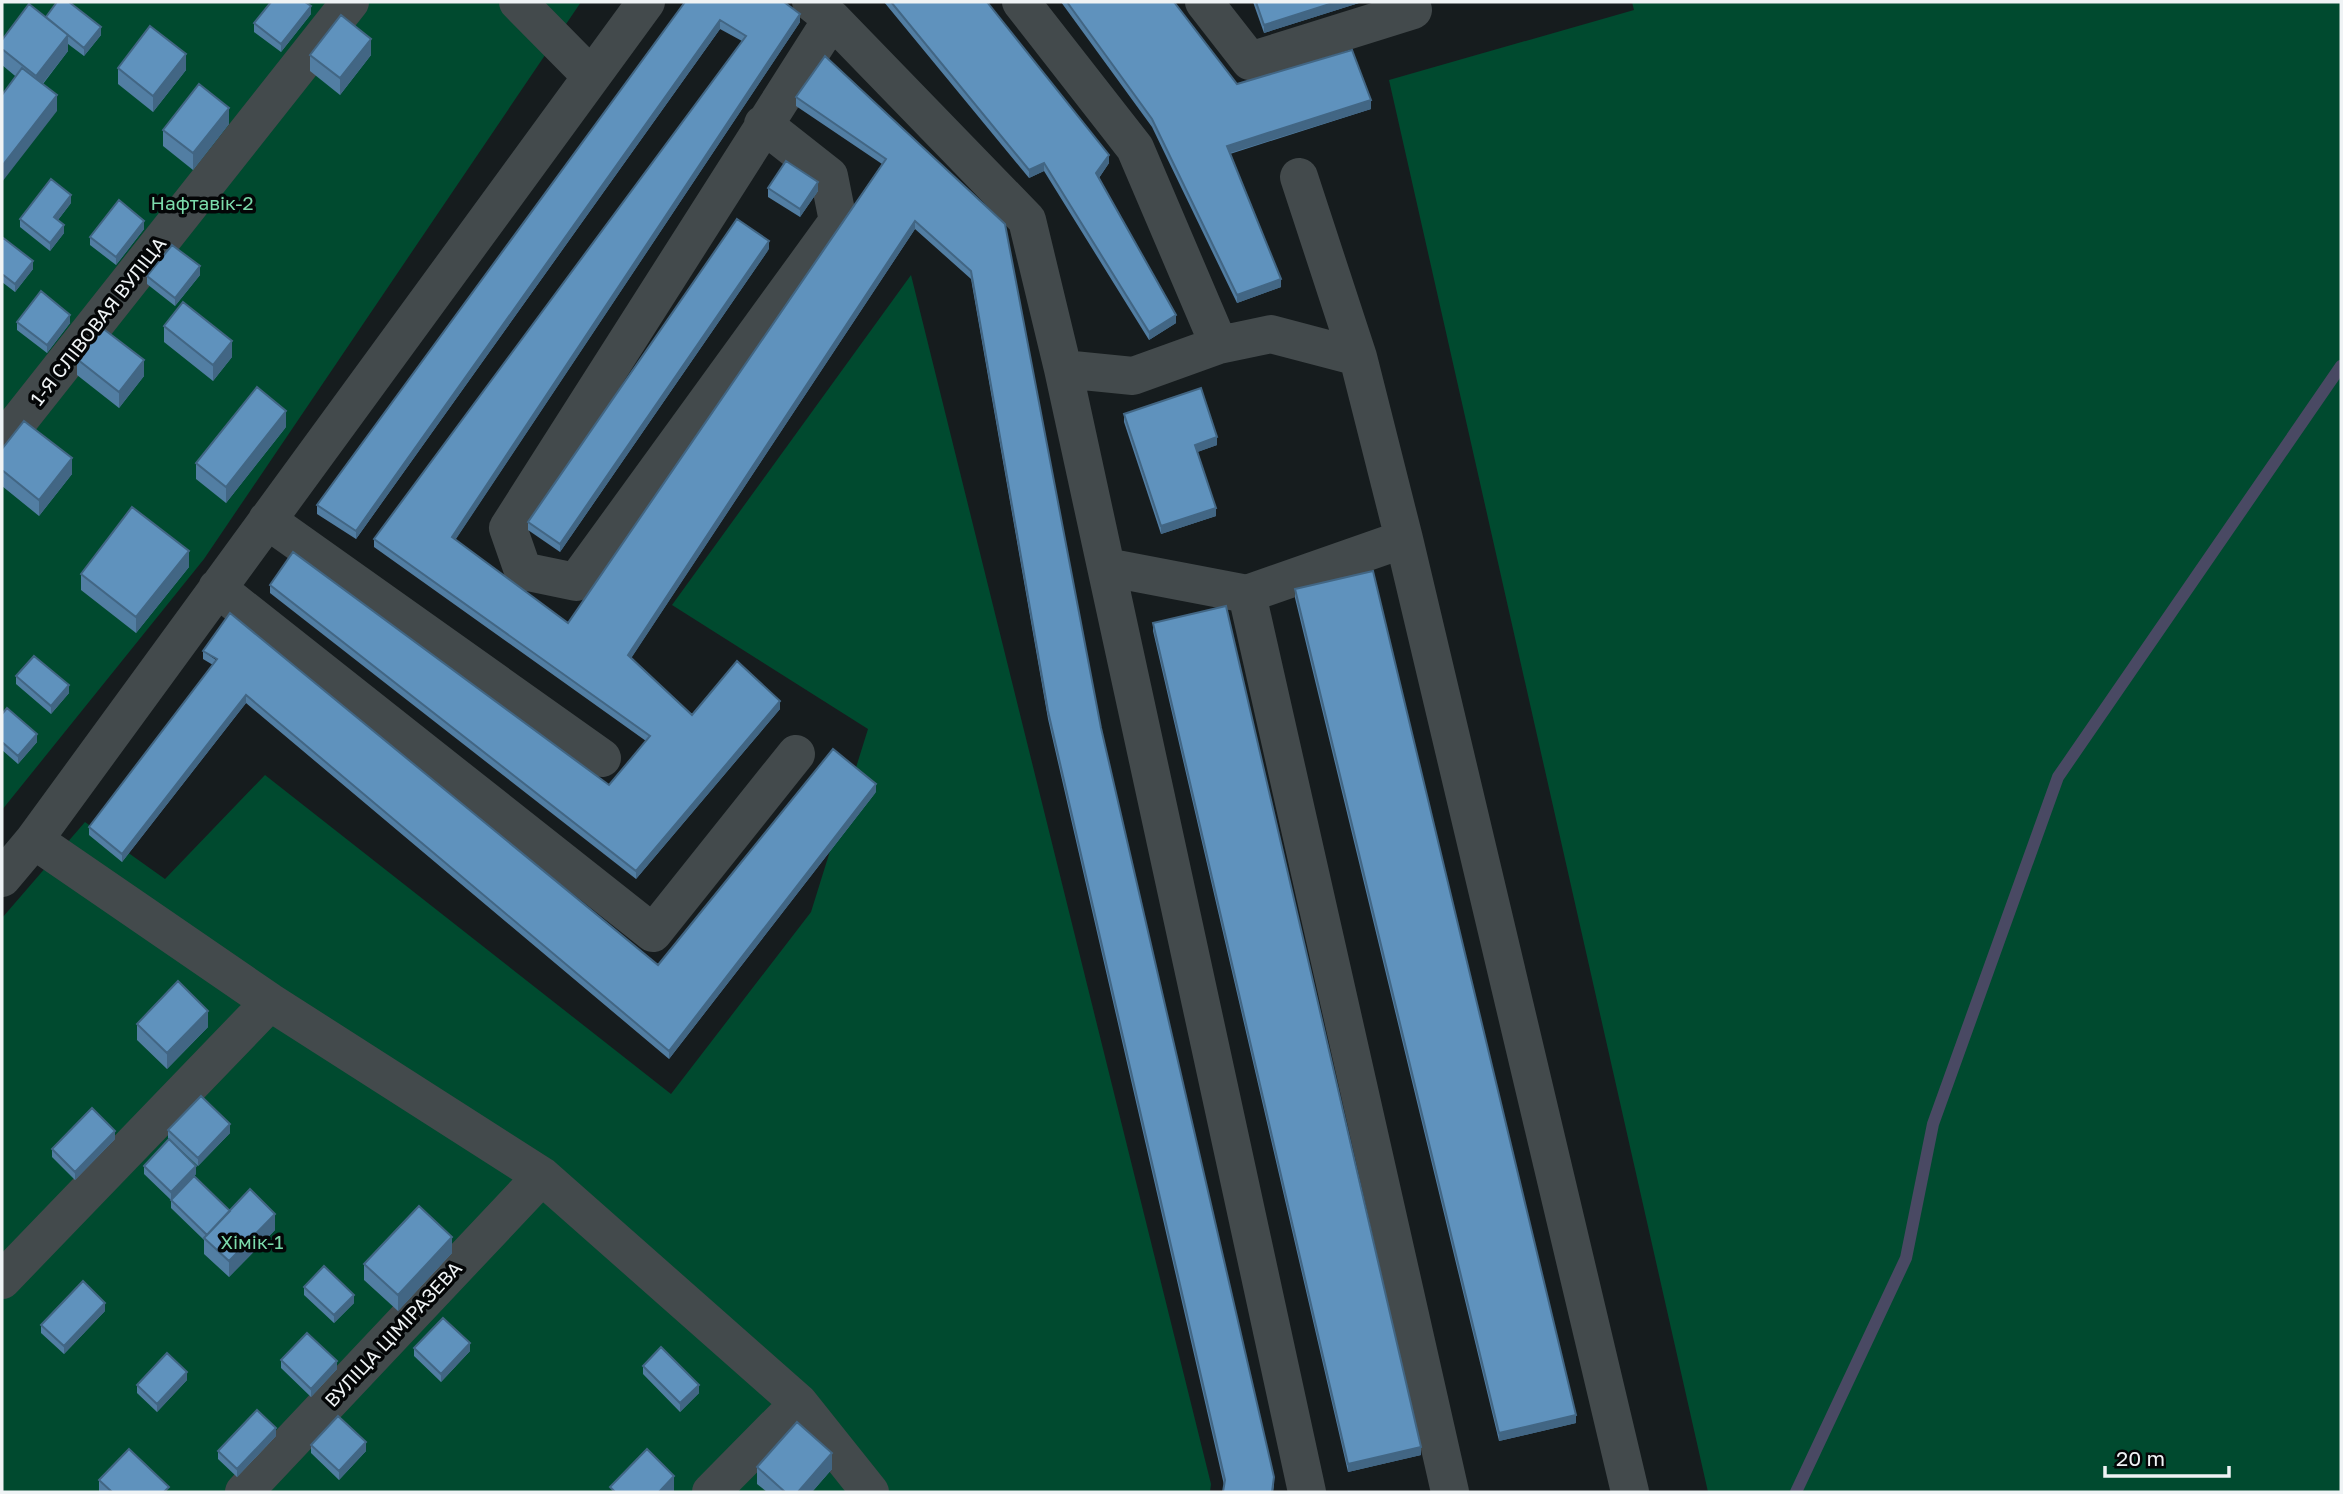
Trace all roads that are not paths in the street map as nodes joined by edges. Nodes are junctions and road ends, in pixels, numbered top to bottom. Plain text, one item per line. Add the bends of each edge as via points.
1 (350, 2) edge
2 (518, 2) edge
3 (646, 2) edge
4 (1021, 2) edge
5 (1204, 2) edge
6 (1413, 9) dead end
7 (822, 10) edge
8 (591, 76) junction
9 (763, 124) junction
10 (1299, 177) dead end
11 (1219, 345) junction
12 (1357, 357) junction
13 (1063, 369) junction
14 (2, 442) edge
15 (267, 520) junction
16 (1404, 539) junction
17 (1106, 567) junction
18 (217, 588) junction
19 (1247, 594) junction
20 (796, 754) dead end
21 (602, 758) dead end
22 (34, 840) junction
23 (2, 878) edge
24 (270, 1002) junction
25 (542, 1176) junction
26 (2, 1280) edge
27 (799, 1403) junction
28 (244, 1492) edge
29 (711, 1492) edge
30 (870, 1492) edge
31 (1307, 1492) edge
32 (1450, 1492) edge
33 (1630, 1492) edge

1 - 14 street, 1-Я СЛІВОВАЯ ВУЛІЦА
2 - 8 street
3 - 8 street
4 - 11 street via 1135,148
5 - 6 street via 1250,61
7 - 9 street
7 - 13 street via 1027,220
8 - 15 street
9 - 9 street via 508,528 523,571 576,582 838,221 829,177
10 - 12 street
11 - 12 street via 1271,334
11 - 13 street via 1133,376
12 - 16 street
13 - 17 street
15 - 18 street
15 - 21 street
16 - 19 street
16 - 33 street
17 - 19 street
17 - 31 street
18 - 20 street via 653,933
18 - 22 street
19 - 32 street
22 - 23 street
22 - 24 street
24 - 25 street
24 - 26 street
25 - 27 street
25 - 28 street, ВУЛІЦА ЦІМІРАЗЕВА
27 - 29 street
27 - 30 street

